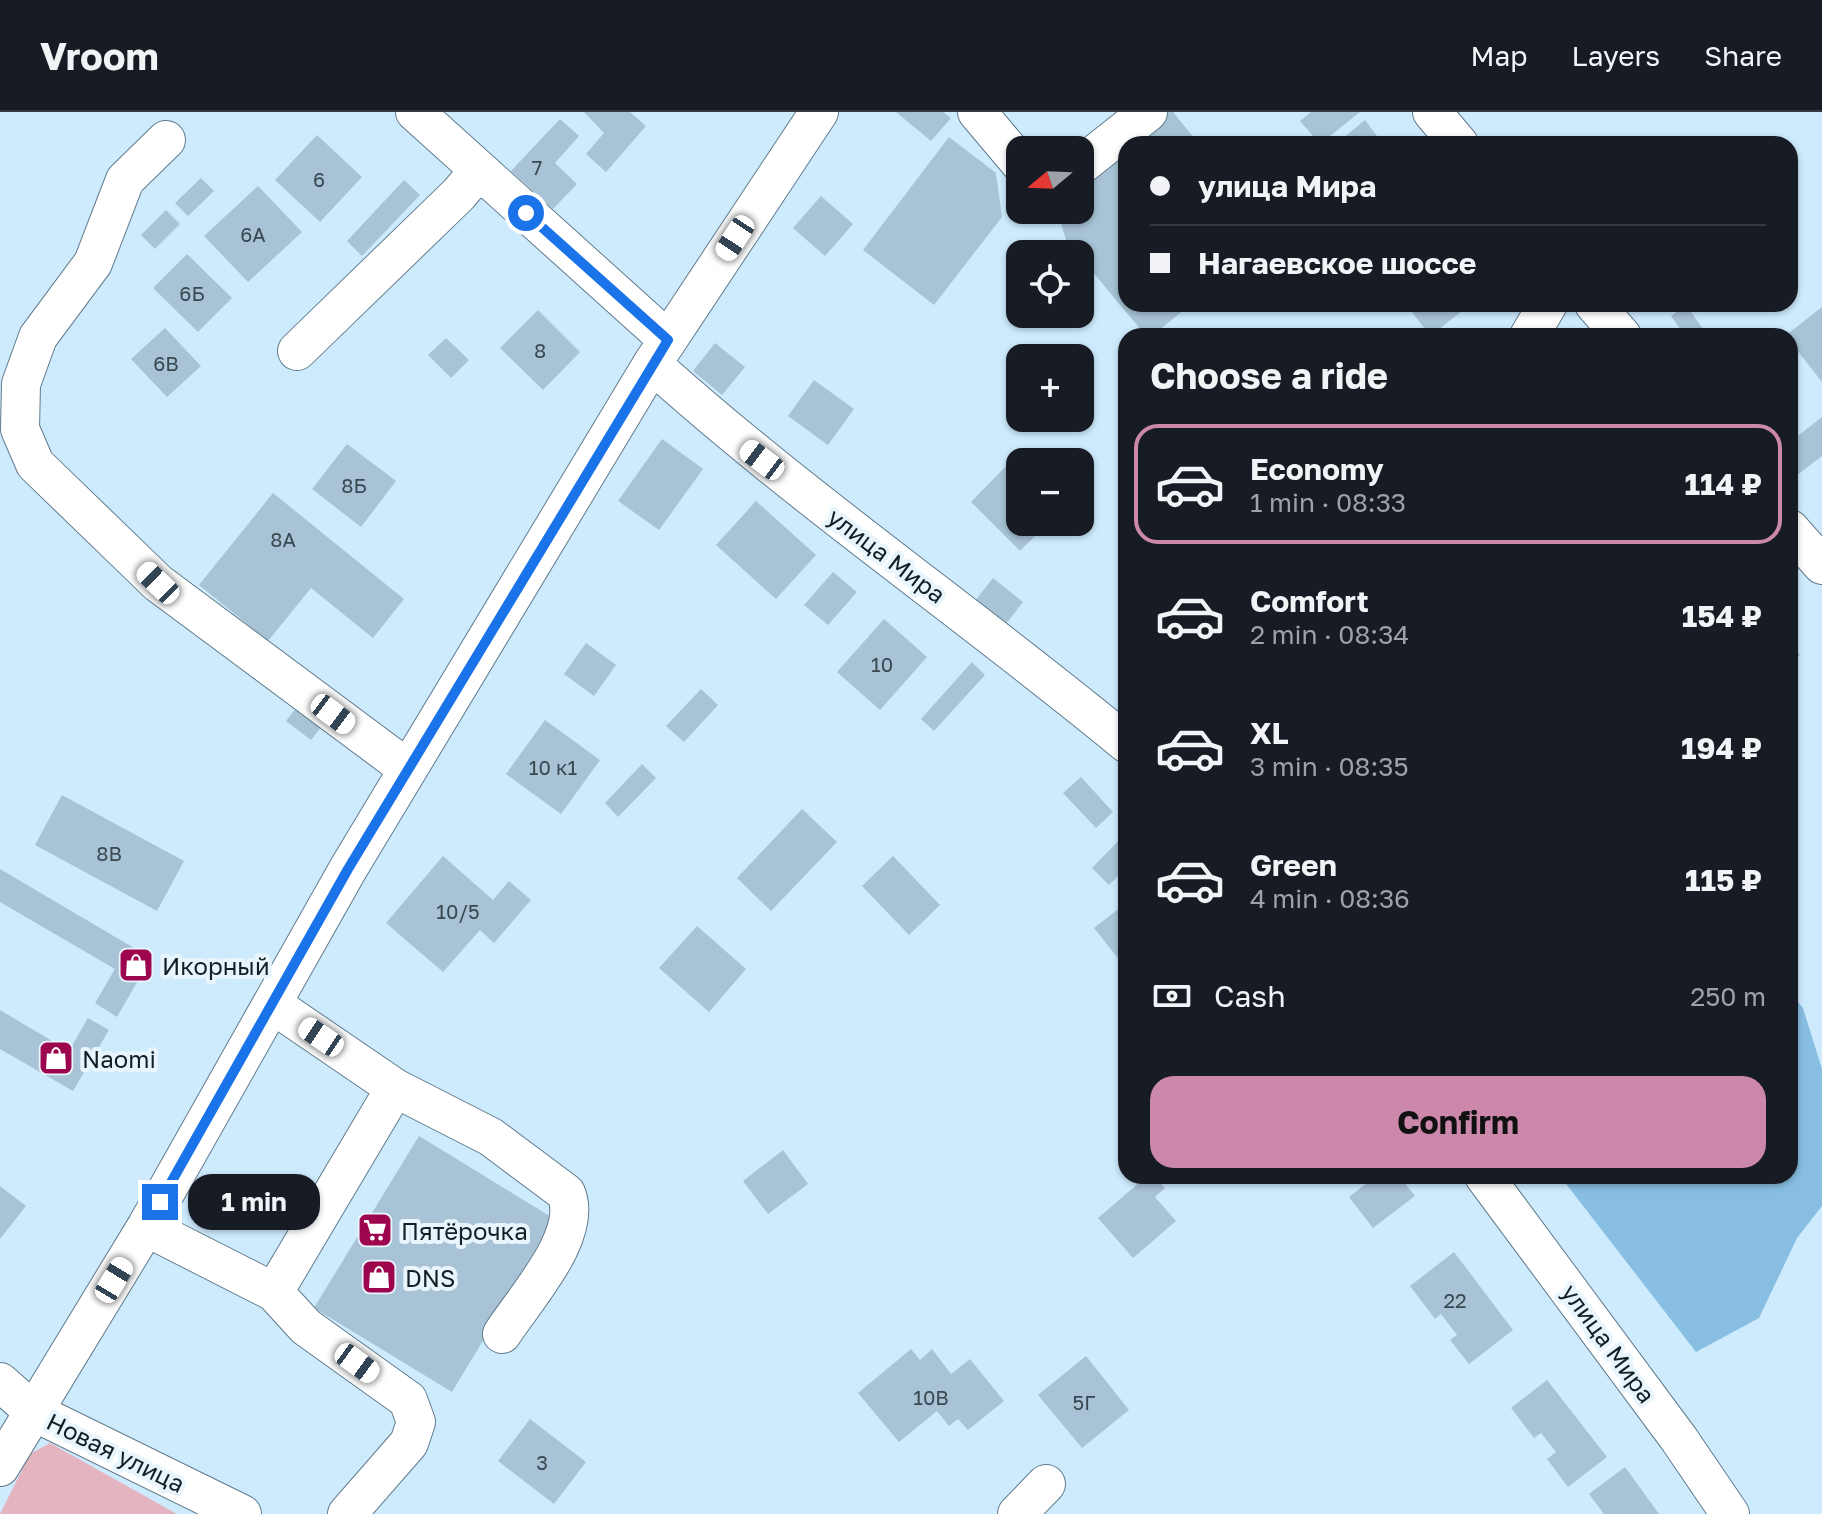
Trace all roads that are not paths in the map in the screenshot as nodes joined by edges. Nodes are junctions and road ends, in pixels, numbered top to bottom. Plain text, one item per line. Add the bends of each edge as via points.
1 (415, 112) edge
2 (819, 112) edge
3 (977, 112) edge
4 (1148, 112) edge
5 (1432, 112) edge
6 (1452, 136) edge
7 (166, 140) dead end
8 (1006, 146) edge
9 (1094, 155) edge
10 (478, 171) junction
11 (1601, 312) edge
12 (1615, 328) edge
13 (297, 351) dead end
14 (660, 352) junction
15 (1798, 538) edge
16 (1822, 565) edge
17 (1118, 736) edge
18 (408, 769) junction
19 (272, 1004) junction
20 (395, 1088) junction
21 (1490, 1184) edge
22 (146, 1227) junction
23 (274, 1292) junction
24 (502, 1334) dead end
25 (0, 1382) edge
26 (34, 1412) junction
27 (0, 1467) edge
28 (1046, 1484) dead end
29 (242, 1514) edge
30 (347, 1514) edge
31 (1017, 1514) edge
32 (1730, 1514) edge

1 - 10 street, улица Мира
2 - 14 street
3 - 8 street
4 - 9 street
5 - 6 street
7 - 18 street via 125,180 93,263 38,337 21,384 20,429 35,464 158,583
10 - 13 street
10 - 14 street, улица Мира
11 - 12 street
14 - 17 street, улица Мира via 738,442
14 - 18 street
15 - 16 street
18 - 19 street
19 - 20 street
19 - 22 street
20 - 23 street
20 - 24 street via 491,1137 566,1193 572,1208 568,1234
21 - 32 street, улица Мира
22 - 23 street
22 - 26 street
23 - 30 street via 306,1327 408,1400 416,1422 409,1443
25 - 26 street, Новая улица
26 - 27 street
26 - 29 street, Новая улица
28 - 31 street

